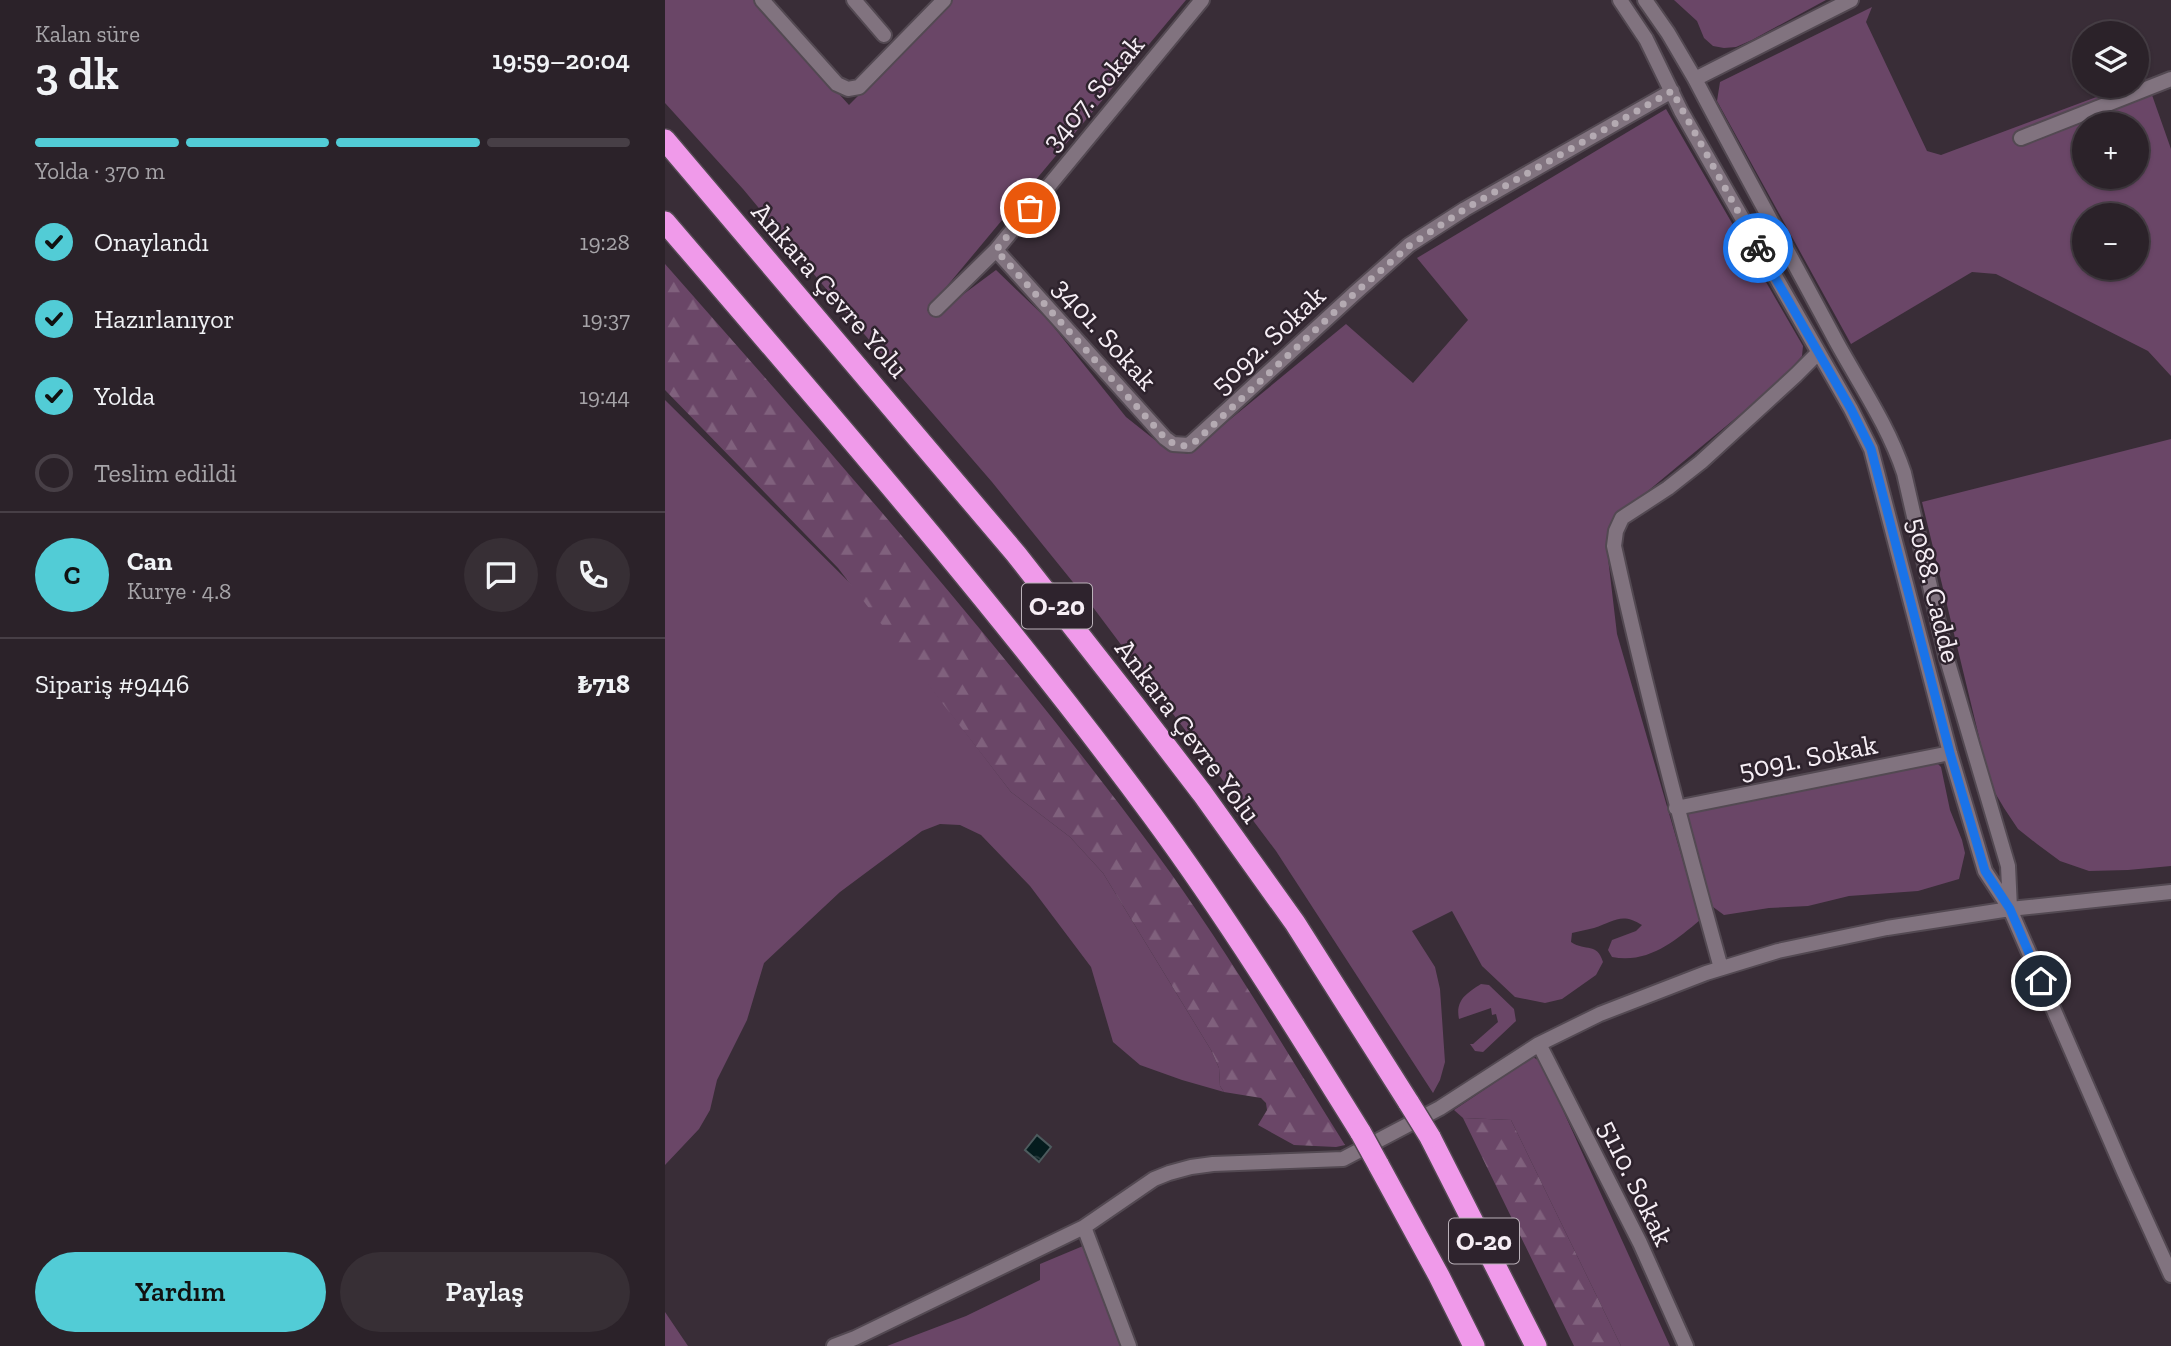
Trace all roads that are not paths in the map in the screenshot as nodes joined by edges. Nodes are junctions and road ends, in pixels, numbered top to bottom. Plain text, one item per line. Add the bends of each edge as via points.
1 (762, 0) edge
2 (854, 0) edge
3 (944, 0) edge
4 (1202, 0) edge
5 (1620, 0) edge
6 (1645, 0) edge
7 (1851, 0) edge
8 (884, 35) dead end
9 (1695, 79) junction
10 (2171, 79) edge
11 (1672, 91) junction
12 (2021, 138) dead end
13 (665, 140) edge
14 (665, 222) edge
15 (996, 250) junction
16 (936, 309) dead end
17 (1818, 353) junction
18 (1182, 446) joint
19 (1950, 753) junction
20 (1676, 808) junction
21 (2171, 892) edge
22 (2010, 909) junction
23 (1721, 968) junction
24 (1539, 1044) junction
25 (1084, 1227) junction
26 (2171, 1275) edge
27 (834, 1346) edge
28 (1129, 1346) edge
29 (1474, 1346) edge
30 (1536, 1346) edge
31 (1686, 1346) edge

1 - 3 street via 837,85 848,89 859,87
2 - 8 street
4 - 15 street, 3407. Sokak
5 - 11 street, 5088. Cadde
6 - 9 street, 5088. Cadde
7 - 9 street
9 - 22 street, 5088. Cadde via 1897,453 1946,656 2008,866
10 - 12 street
11 - 17 street, 5088. Cadde
11 - 18 street, 5092. Sokak via 1409,246 1196,441
13 - 30 highway, Ankara Çevre Yolu / O-20, bridge via 1008,544 1202,793 1295,923 1409,1103
14 - 29 highway, O-20, bridge via 969,580 1152,816 1243,945 1361,1133
15 - 16 street, 3407. Sokak
15 - 18 street, 3401. Sokak via 1165,438
17 - 19 street, 5088. Cadde via 1871,449
17 - 20 street via 1701,462 1622,518 1616,531 1614,546
19 - 20 street, 5091. Sokak
19 - 22 street, 5088. Cadde via 1985,871
20 - 23 street
21 - 22 street
22 - 23 street via 1887,928
22 - 26 street, 5088. Cadde
23 - 24 street via 1599,1014
24 - 25 street via 1440,1108 1343,1159 1191,1167 1154,1179
24 - 31 street, 5110. Sokak via 1640,1243
25 - 27 street
25 - 28 street

